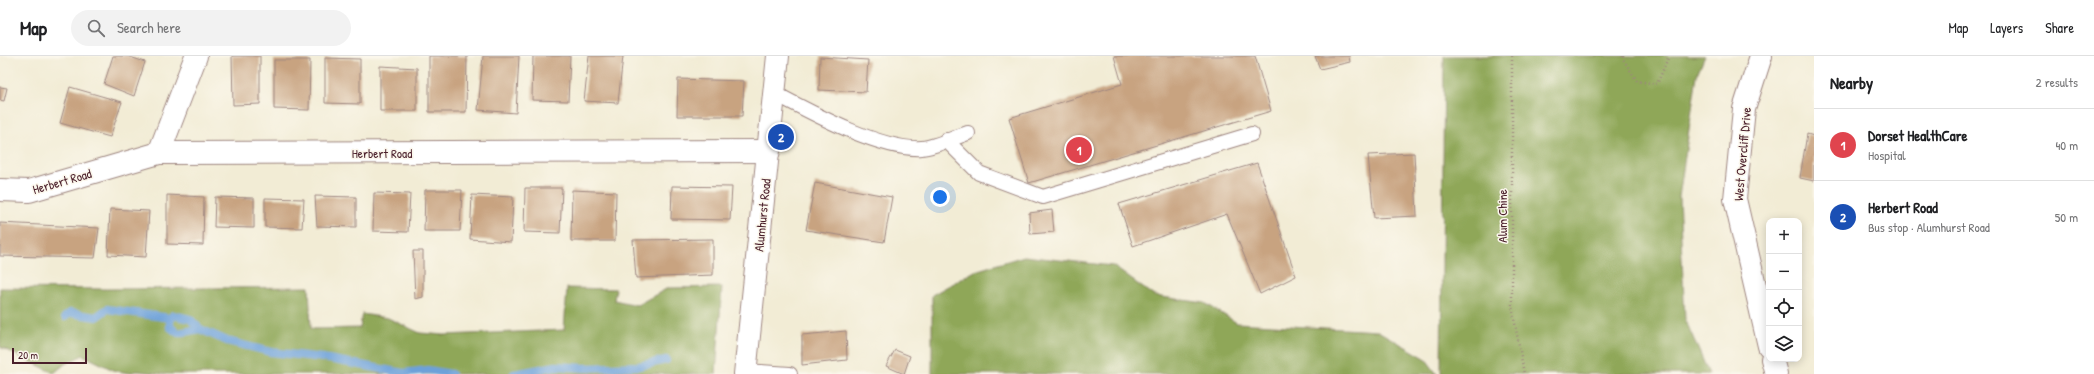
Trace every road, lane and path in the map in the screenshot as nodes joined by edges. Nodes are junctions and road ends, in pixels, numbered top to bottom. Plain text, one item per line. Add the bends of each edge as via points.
1 (196, 56) edge
2 (778, 56) edge
3 (1512, 56) edge
4 (1623, 56) edge
5 (1669, 56) edge
6 (1761, 56) edge
7 (774, 93) junction
8 (968, 133) dead end
9 (1252, 134) dead end
10 (946, 140) junction
11 (769, 151) junction
12 (159, 153) junction
13 (0, 190) edge
14 (1766, 333) edge
15 (1773, 362) edge
16 (745, 373) edge
17 (790, 374) edge
18 (1524, 374) edge
19 (1776, 374) edge

1 - 12 street
2 - 7 street, Alumhurst Road
3 - 18 path, Alum Chine via 1512,306
4 - 5 path via 1637,82 1657,84
6 - 14 street, West Overcliff Drive via 1744,109 1735,198
7 - 10 lane via 825,120 889,144 922,148
7 - 11 street, Alumhurst Road
8 - 10 lane
9 - 10 lane via 1043,197 979,173
11 - 12 street, Herbert Road
11 - 16 street, Alumhurst Road
12 - 13 street, Herbert Road via 29,191
15 - 19 street
16 - 17 lane

